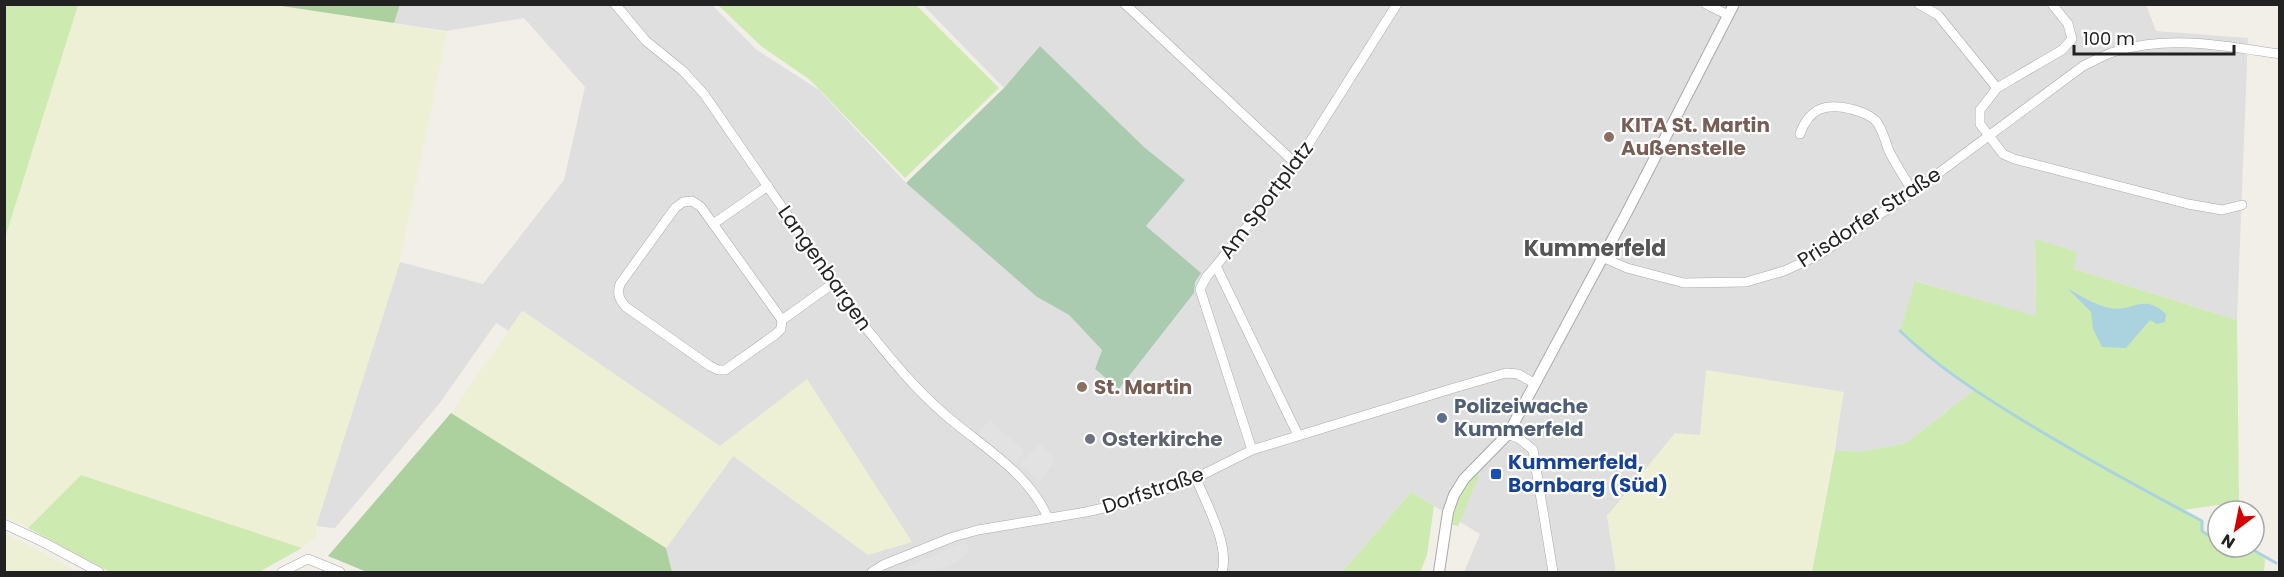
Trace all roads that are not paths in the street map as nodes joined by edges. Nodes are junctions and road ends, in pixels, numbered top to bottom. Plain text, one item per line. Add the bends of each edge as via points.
1 (615, 4) edge
2 (1125, 4) edge
3 (1397, 4) edge
4 (1706, 4) edge
5 (1734, 4) edge
6 (1919, 4) edge
7 (2052, 4) edge
8 (1728, 15) junction
9 (2280, 54) edge
10 (1997, 88) junction
11 (1800, 134) dead end
12 (1987, 136) junction
13 (1296, 164) junction
14 (768, 186) junction
15 (1912, 192) junction
16 (2242, 205) dead end
17 (713, 224) junction
18 (1602, 257) junction
19 (1216, 266) junction
20 (835, 282) junction
21 (782, 320) junction
22 (1534, 383) junction
23 (1508, 434) junction
24 (1298, 435) junction
25 (1252, 450) junction
26 (1196, 478) junction
27 (1048, 518) junction
28 (4, 524) edge
29 (99, 573) edge
30 (282, 573) edge
31 (340, 573) edge
32 (872, 573) edge
33 (1222, 573) edge
34 (1439, 573) edge
35 (1553, 573) edge

1 - 14 street, Langenbargen via 646,41 704,94
2 - 13 street
3 - 13 street, Am Sportplatz
4 - 8 street
5 - 8 street
6 - 10 street via 1938,15
7 - 10 street via 2068,24 2072,39 2062,50
8 - 18 street
9 - 12 street, Prisdorfer Straße via 2181,41 2144,44 2114,52 2083,66
10 - 12 street via 1980,110 1980,124
11 - 15 street via 1805,120 1826,106 1864,112 1880,127
12 - 15 street, Prisdorfer Straße
12 - 16 street via 2003,154 2037,165 2188,204 2222,210
13 - 19 street, Am Sportplatz
14 - 17 street
14 - 20 street, Langenbargen
15 - 18 street, Prisdorfer Straße via 1817,256 1746,282 1684,283
17 - 21 street
17 - 21 street via 692,201 675,208 620,284 620,300 718,370 733,366 776,334
18 - 22 street
19 - 24 street, Am Sportplatz
19 - 25 street via 1200,290
20 - 21 street
20 - 27 street, Langenbargen via 862,323 911,382 1001,459
22 - 23 street
22 - 24 street, Dorfstraße via 1518,374 1506,373
23 - 34 street via 1464,479 1454,495
23 - 35 street via 1533,450
24 - 25 street, Dorfstraße
25 - 26 street, Dorfstraße
26 - 27 street, Dorfstraße via 1130,502
26 - 33 street via 1224,549
27 - 32 street, Dorfstraße via 953,537
28 - 29 street
30 - 31 street via 308,559

